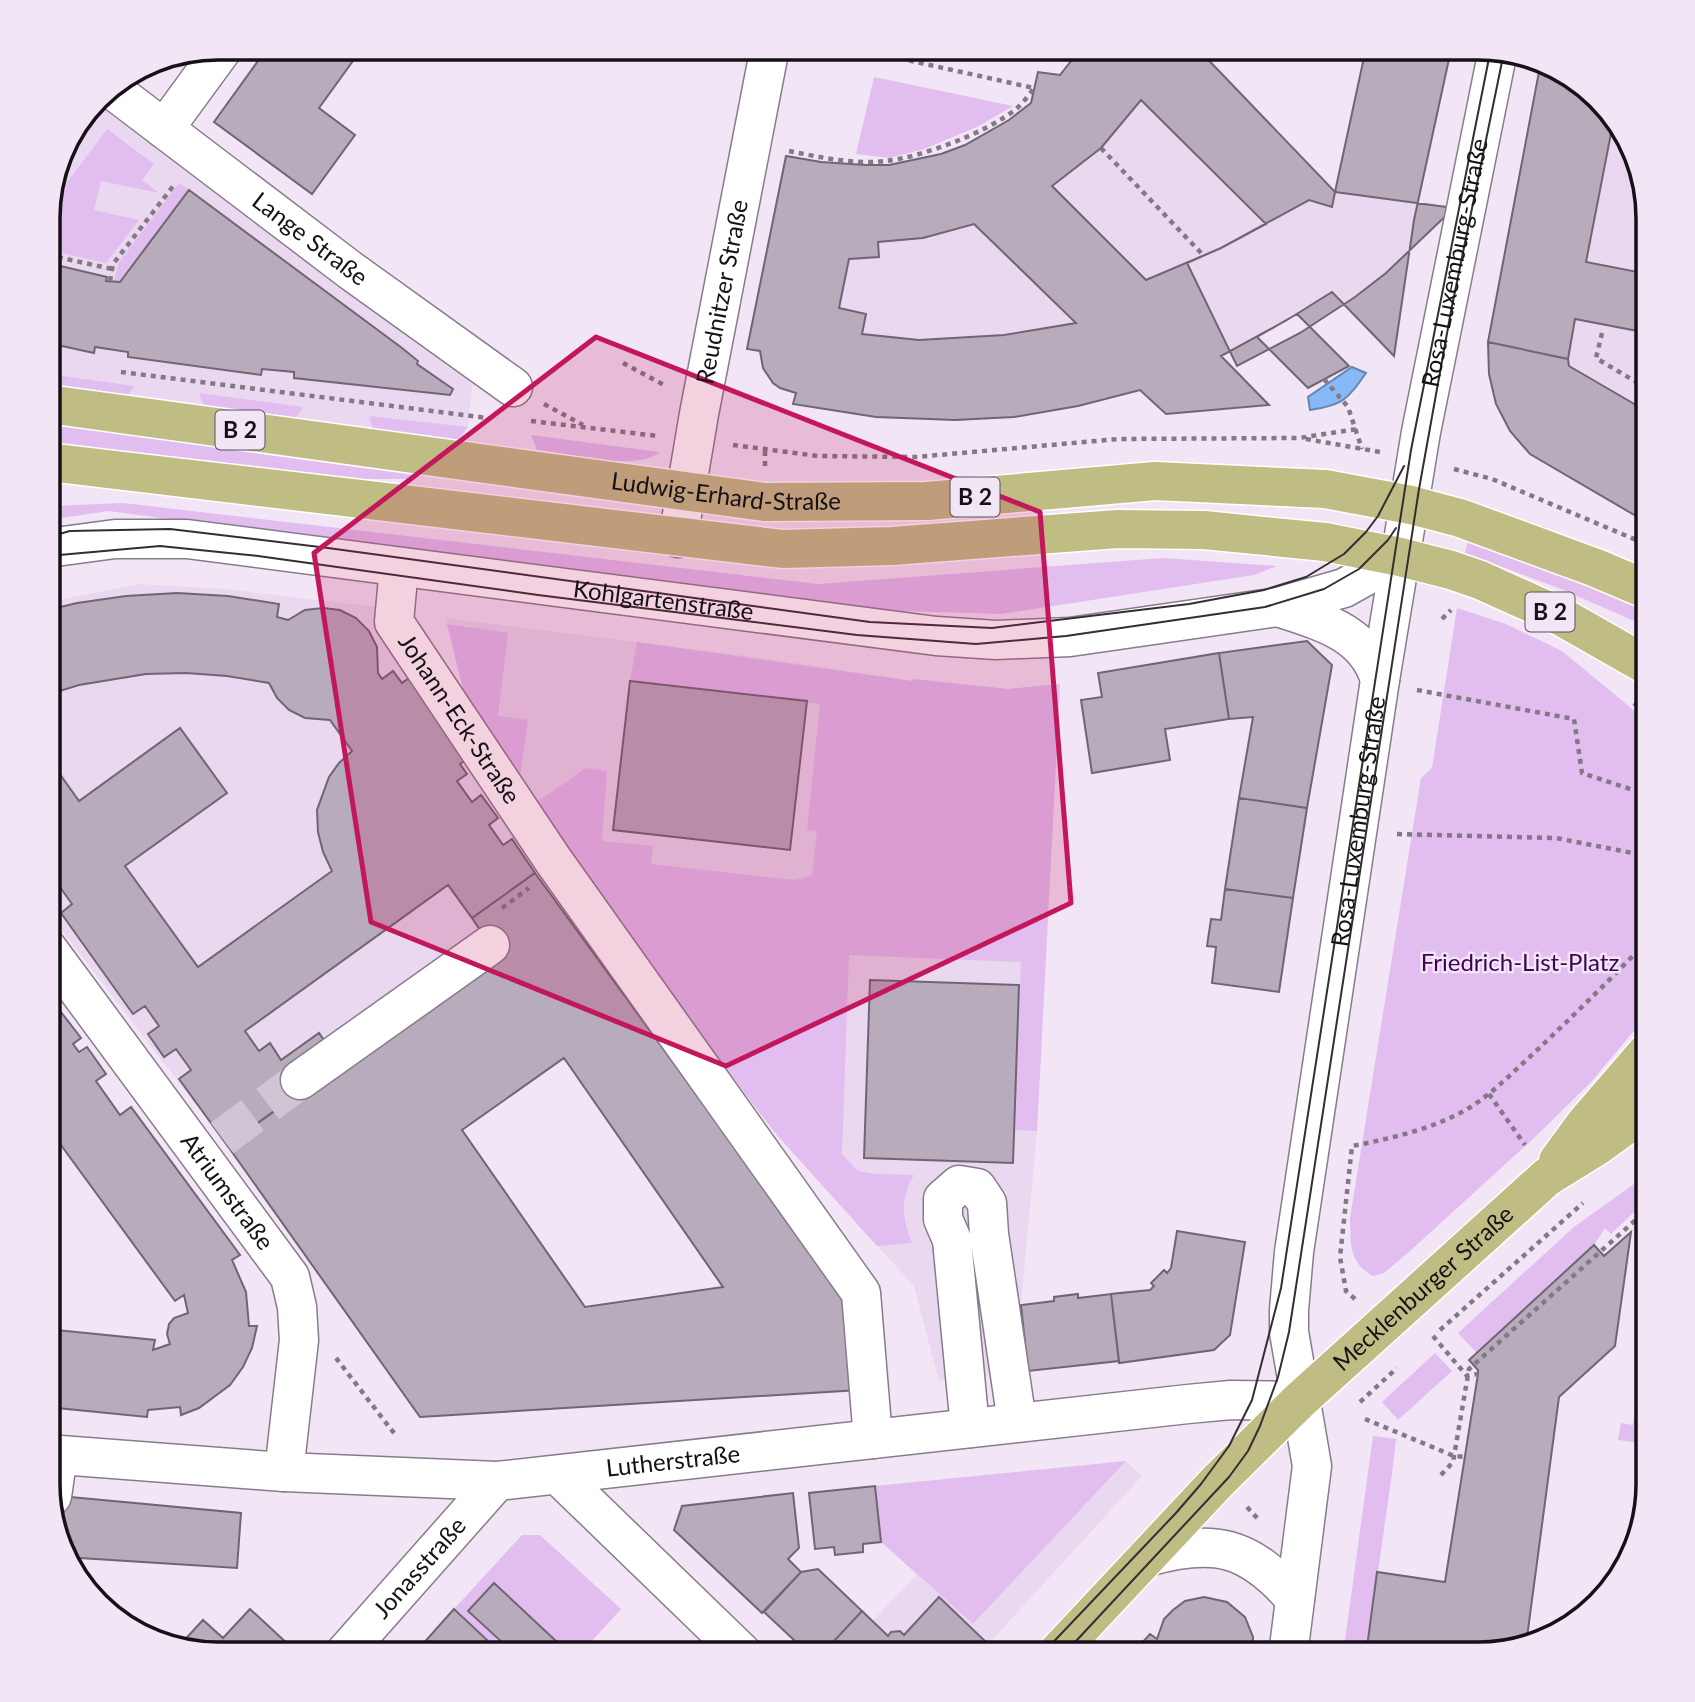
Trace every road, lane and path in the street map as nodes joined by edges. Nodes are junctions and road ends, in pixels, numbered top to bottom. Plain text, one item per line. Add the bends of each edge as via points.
1 (214, 60) edge
2 (767, 60) edge
3 (907, 60) edge
4 (1496, 61) edge
5 (119, 94) edge
6 (164, 129) junction
7 (1101, 148) dead end
8 (784, 150) dead end
9 (177, 181) dead end
10 (1204, 256) dead end
11 (60, 258) edge
12 (112, 269) junction
13 (110, 281) dead end
14 (1602, 333) dead end
15 (623, 363) dead end
16 (118, 372) dead end
17 (1324, 379) dead end
18 (1636, 382) edge
19 (676, 392) dead end
20 (60, 406) edge
21 (509, 408) junction
22 (586, 426) junction
23 (1357, 429) junction
24 (1299, 438) junction
25 (696, 440) junction
26 (1348, 446) dead end
27 (1359, 457) dead end
28 (60, 463) edge
29 (1492, 479) dead end
30 (686, 492) junction
31 (1409, 505) junction
32 (678, 538) junction
33 (1636, 541) edge
34 (60, 546) edge
35 (1400, 557) junction
36 (399, 567) junction
37 (1636, 585) edge
38 (1278, 607) junction
39 (1636, 659) edge
40 (1380, 680) junction
41 (1417, 690) dead end
42 (1636, 791) edge
43 (1397, 834) dead end
44 (1636, 854) edge
45 (542, 874) junction
46 (494, 928) joint
47 (1636, 952) edge
48 (60, 964) edge
49 (1636, 1065) edge
50 (300, 1080) tunnel mouth
51 (1489, 1094) junction
52 (1636, 1118) edge
53 (1547, 1177) junction
54 (1590, 1197) dead end
55 (1636, 1219) edge
56 (1358, 1302) dead end
57 (1433, 1336) junction
58 (1425, 1343) dead end
59 (335, 1356) dead end
60 (1400, 1366) dead end
61 (1478, 1374) dead end
62 (1468, 1376) junction
63 (1371, 1392) dead end
64 (1299, 1401) junction
65 (1365, 1419) dead end
66 (1017, 1422) junction
67 (970, 1428) junction
68 (873, 1439) junction
69 (60, 1455) edge
70 (1454, 1456) junction
71 (1464, 1457) dead end
72 (284, 1472) junction
73 (558, 1475) junction
74 (1441, 1475) dead end
75 (427, 1478) junction
76 (496, 1481) junction
77 (1247, 1507) dead end
78 (1265, 1508) dead end
79 (1257, 1517) junction
80 (1250, 1526) dead end
81 (1147, 1557) junction
82 (1295, 1599) junction
83 (354, 1642) edge
84 (731, 1642) edge
85 (1067, 1642) edge
86 (1290, 1642) edge

1 - 6 street
2 - 25 street, Reudnitzer Straße
3 - 8 path via 1034,88 1016,109 975,133 930,151 885,161 835,160
4 - 31 street, Rosa-Luxemburg-Straße
5 - 6 street, Lange Straße
6 - 21 street, Lange Straße via 350,270
7 - 10 path
9 - 12 path
11 - 12 path
12 - 13 path
14 - 18 path via 1596,358
15 - 19 path
16 - 21 path
17 - 23 path via 1349,407
20 - 30 main road, Ludwig-Erhard-Straße / B 2
21 - 22 path
21 - 22 path
22 - 25 path
23 - 24 path
23 - 27 path via 1363,448
24 - 25 path via 1118,439 916,457 818,456
24 - 26 path
25 - 30 street, Reudnitzer Straße
28 - 32 main road, Ludwig-Erhard-Straße / B 2
29 - 33 path
30 - 31 main road, Ludwig-Erhard-Straße / B 2 via 764,502 927,501 1155,481 1325,489
30 - 32 street, Reudnitzer Straße
31 - 35 street, Rosa-Luxemburg-Straße
31 - 37 main road, B 2 via 1491,528
32 - 35 main road, Ludwig-Erhard-Straße / B 2 via 783,549 892,546 1118,529 1204,530 1325,542
34 - 36 street, Kohlgartenstraße via 115,539 187,539
35 - 38 street, Kohlgartenstraße via 1344,588
35 - 39 main road, B 2 via 1480,580 1562,617
35 - 40 street, Rosa-Luxemburg-Straße
36 - 38 street, Kohlgartenstraße via 996,640 1070,637
36 - 45 street, Johann-Eck-Straße via 394,622
38 - 40 street, Kohlgartenstraße via 1335,626 1350,636 1369,656
40 - 64 street, Rosa-Luxemburg-Straße via 1291,1281 1289,1332
41 - 42 path via 1574,719 1582,773
43 - 44 path via 1556,838
45 - 46 path
45 - 68 street, Johann-Eck-Straße via 861,1293
46 - 50 street
47 - 51 path
48 - 72 street, Atriumstraße via 207,1141 289,1277 299,1340
49 - 53 main road, Mecklenburger Straße
51 - 53 path
51 - 56 path via 1423,1129 1352,1146 1340,1257 1346,1291
52 - 53 main road, Mecklenburger Straße
53 - 64 main road, Mecklenburger Straße
54 - 57 path
55 - 62 path via 1469,1369
57 - 58 path
57 - 62 path
59 - 75 path
60 - 63 path
61 - 62 path
62 - 70 path
64 - 66 street, Lutherstraße via 1231,1400
64 - 81 main road, Mecklenburger Straße
64 - 82 street, Rosa-Luxemburg-Straße via 1311,1466
65 - 70 path
66 - 67 street, Lutherstraße
66 - 67 street via 987,1203 977,1188 959,1185 943,1199 943,1219 952,1240
67 - 68 street, Lutherstraße
68 - 73 street, Lutherstraße
69 - 72 street, Lutherstraße
70 - 71 path
70 - 74 path
72 - 75 street, Lutherstraße
73 - 76 street, Lutherstraße
73 - 84 street
75 - 76 street, Lutherstraße
76 - 83 street, Jonasstraße
77 - 79 path
78 - 79 path
79 - 80 path
81 - 82 street via 1189,1549 1237,1552 1275,1576
81 - 85 main road, Mecklenburger Straße
82 - 86 street, Rosa-Luxemburg-Straße

